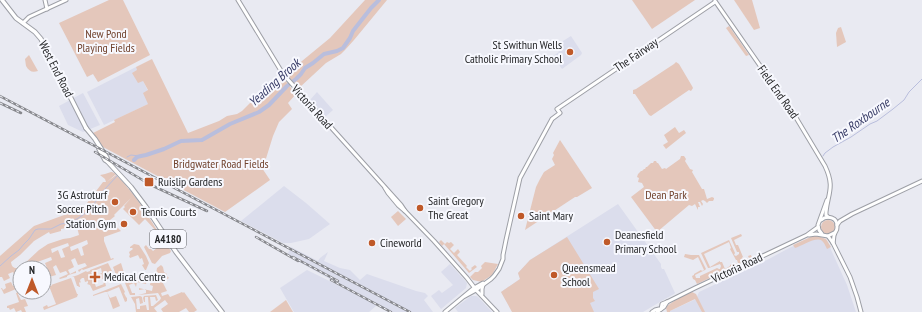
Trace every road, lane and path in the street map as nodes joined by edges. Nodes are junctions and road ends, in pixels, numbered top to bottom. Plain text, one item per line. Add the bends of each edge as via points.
1 (2, 0) edge
2 (45, 0) edge
3 (66, 0) edge
4 (238, 0) edge
5 (714, 1) edge
6 (46, 9) junction
7 (23, 23) junction
8 (922, 181) edge
9 (830, 190) junction
10 (852, 214) junction
11 (828, 217) junction
12 (833, 219) junction
13 (821, 220) junction
14 (837, 225) junction
15 (818, 227) junction
16 (834, 233) junction
17 (822, 234) junction
18 (807, 235) junction
19 (828, 236) junction
20 (833, 243) junction
21 (469, 280) junction
22 (484, 283) junction
23 (476, 288) junction
24 (467, 295) junction
25 (483, 296) junction
26 (661, 309) junction
27 (222, 312) edge
28 (445, 312) edge
29 (497, 312) edge
30 (653, 312) edge
31 (657, 312) edge
32 (861, 312) edge

1 - 7 main road, West End Road / A4180
2 - 6 street
3 - 6 street
4 - 21 street, Victoria Road via 283,74 398,205
5 - 9 street, Field End Road via 795,116 827,170
5 - 22 street, The Fairway via 557,109 560,113 552,119 520,178 499,269
6 - 7 street via 29,17
7 - 27 main road, West End Road / A4180 via 41,39 86,128 106,160 131,187
8 - 10 street
9 - 11 street, Field End Road via 826,212
9 - 13 street, Field End Road
10 - 12 street
10 - 14 street
11 - 12 street
11 - 13 street
12 - 14 street
13 - 15 street
14 - 16 street
15 - 17 street
15 - 18 street, Victoria Road
16 - 19 street
16 - 20 street
17 - 18 street, Victoria Road
17 - 19 street
18 - 26 street, Victoria Road via 667,302
19 - 20 street
20 - 32 street via 850,277
21 - 22 street
21 - 23 street, Victoria Road
21 - 24 street
22 - 23 street
22 - 25 street
23 - 24 street
23 - 25 street, Victoria Road
24 - 25 street
24 - 28 street
25 - 29 street, Victoria Road
26 - 30 street, Victoria Road
26 - 31 street, Victoria Road

